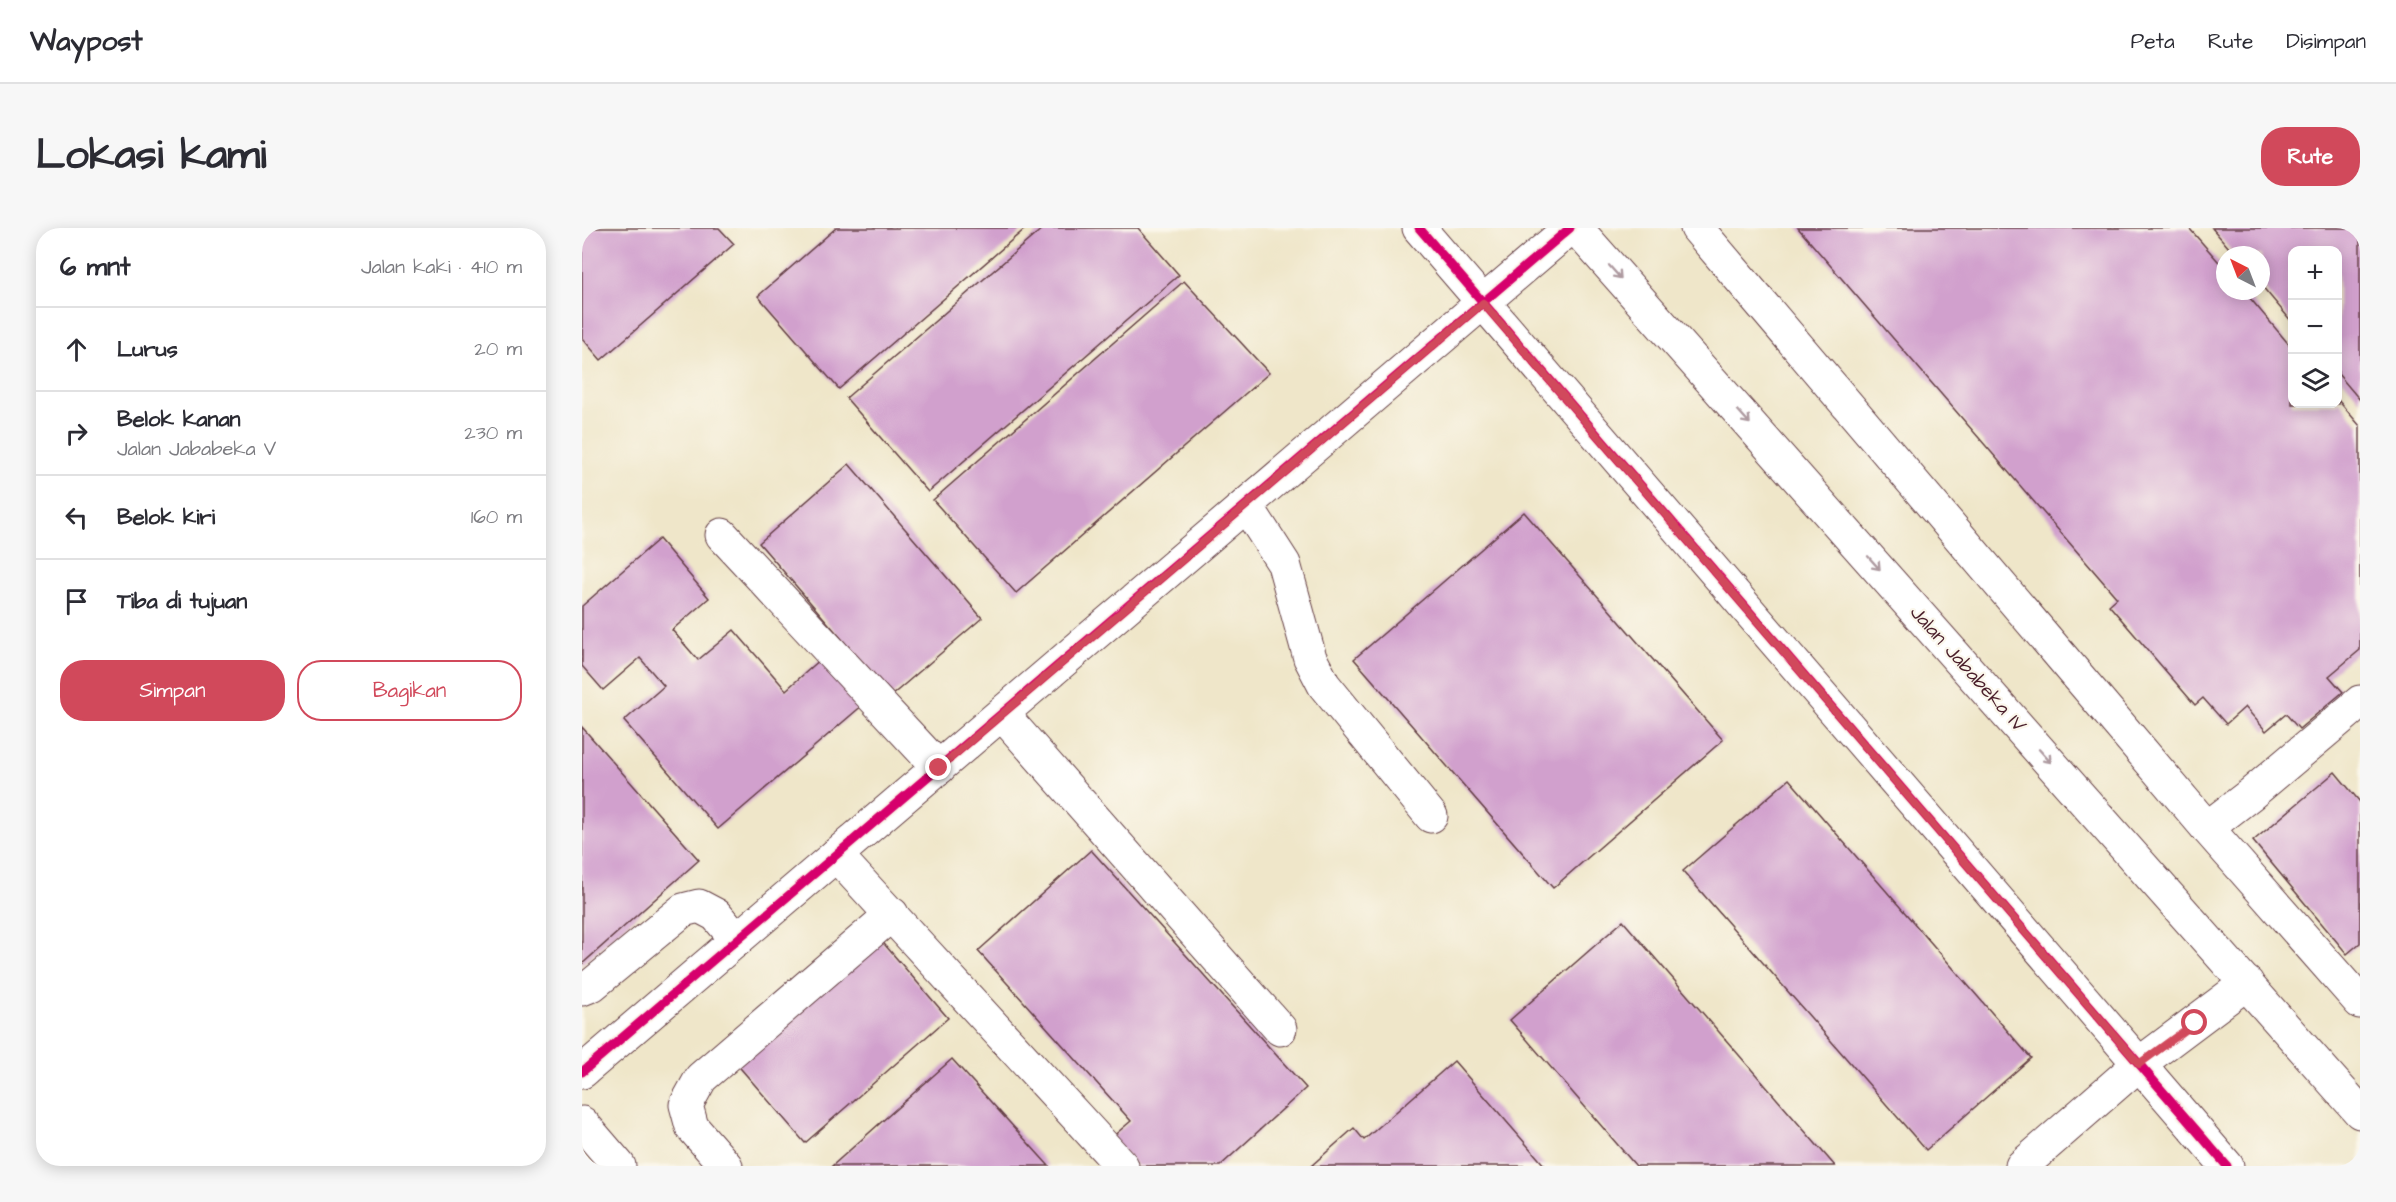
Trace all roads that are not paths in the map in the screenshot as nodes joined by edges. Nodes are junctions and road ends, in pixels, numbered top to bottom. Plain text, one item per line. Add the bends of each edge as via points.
1 (1419, 228) edge
2 (1570, 228) edge
3 (1576, 228) edge
4 (1697, 228) edge
5 (1483, 303) junction
6 (1246, 505) junction
7 (722, 535) dead end
8 (2360, 702) edge
9 (1002, 714) junction
10 (939, 768) junction
11 (1431, 816) dead end
12 (2207, 828) junction
13 (836, 855) junction
14 (892, 914) junction
15 (737, 940) junction
16 (2247, 983) junction
17 (582, 988) edge
18 (2360, 1002) edge
19 (1280, 1029) dead end
20 (2139, 1064) junction
21 (582, 1072) edge
22 (2360, 1112) edge
23 (582, 1123) edge
24 (619, 1166) edge
25 (726, 1166) edge
26 (1122, 1166) edge
27 (2022, 1166) edge
28 (2227, 1166) edge

1 - 5 street
2 - 5 street
3 -> 16 street, Jalan Jababeka IV
4 - 12 street
5 - 6 street
5 - 20 street
6 - 9 street
6 - 11 street via 1284,564 1310,658 1324,685
7 - 10 street
8 - 12 street
9 - 10 street
9 - 19 street
10 - 13 street
12 - 18 street
13 - 14 street
13 - 15 street
14 - 25 street via 701,1078 686,1105 692,1127
14 - 26 street
15 - 17 street via 716,915 699,906 683,910
15 - 21 street
16 - 20 street
16 - 22 street, Jalan Jababeka IV
20 - 27 street
20 - 28 street
23 - 24 street

